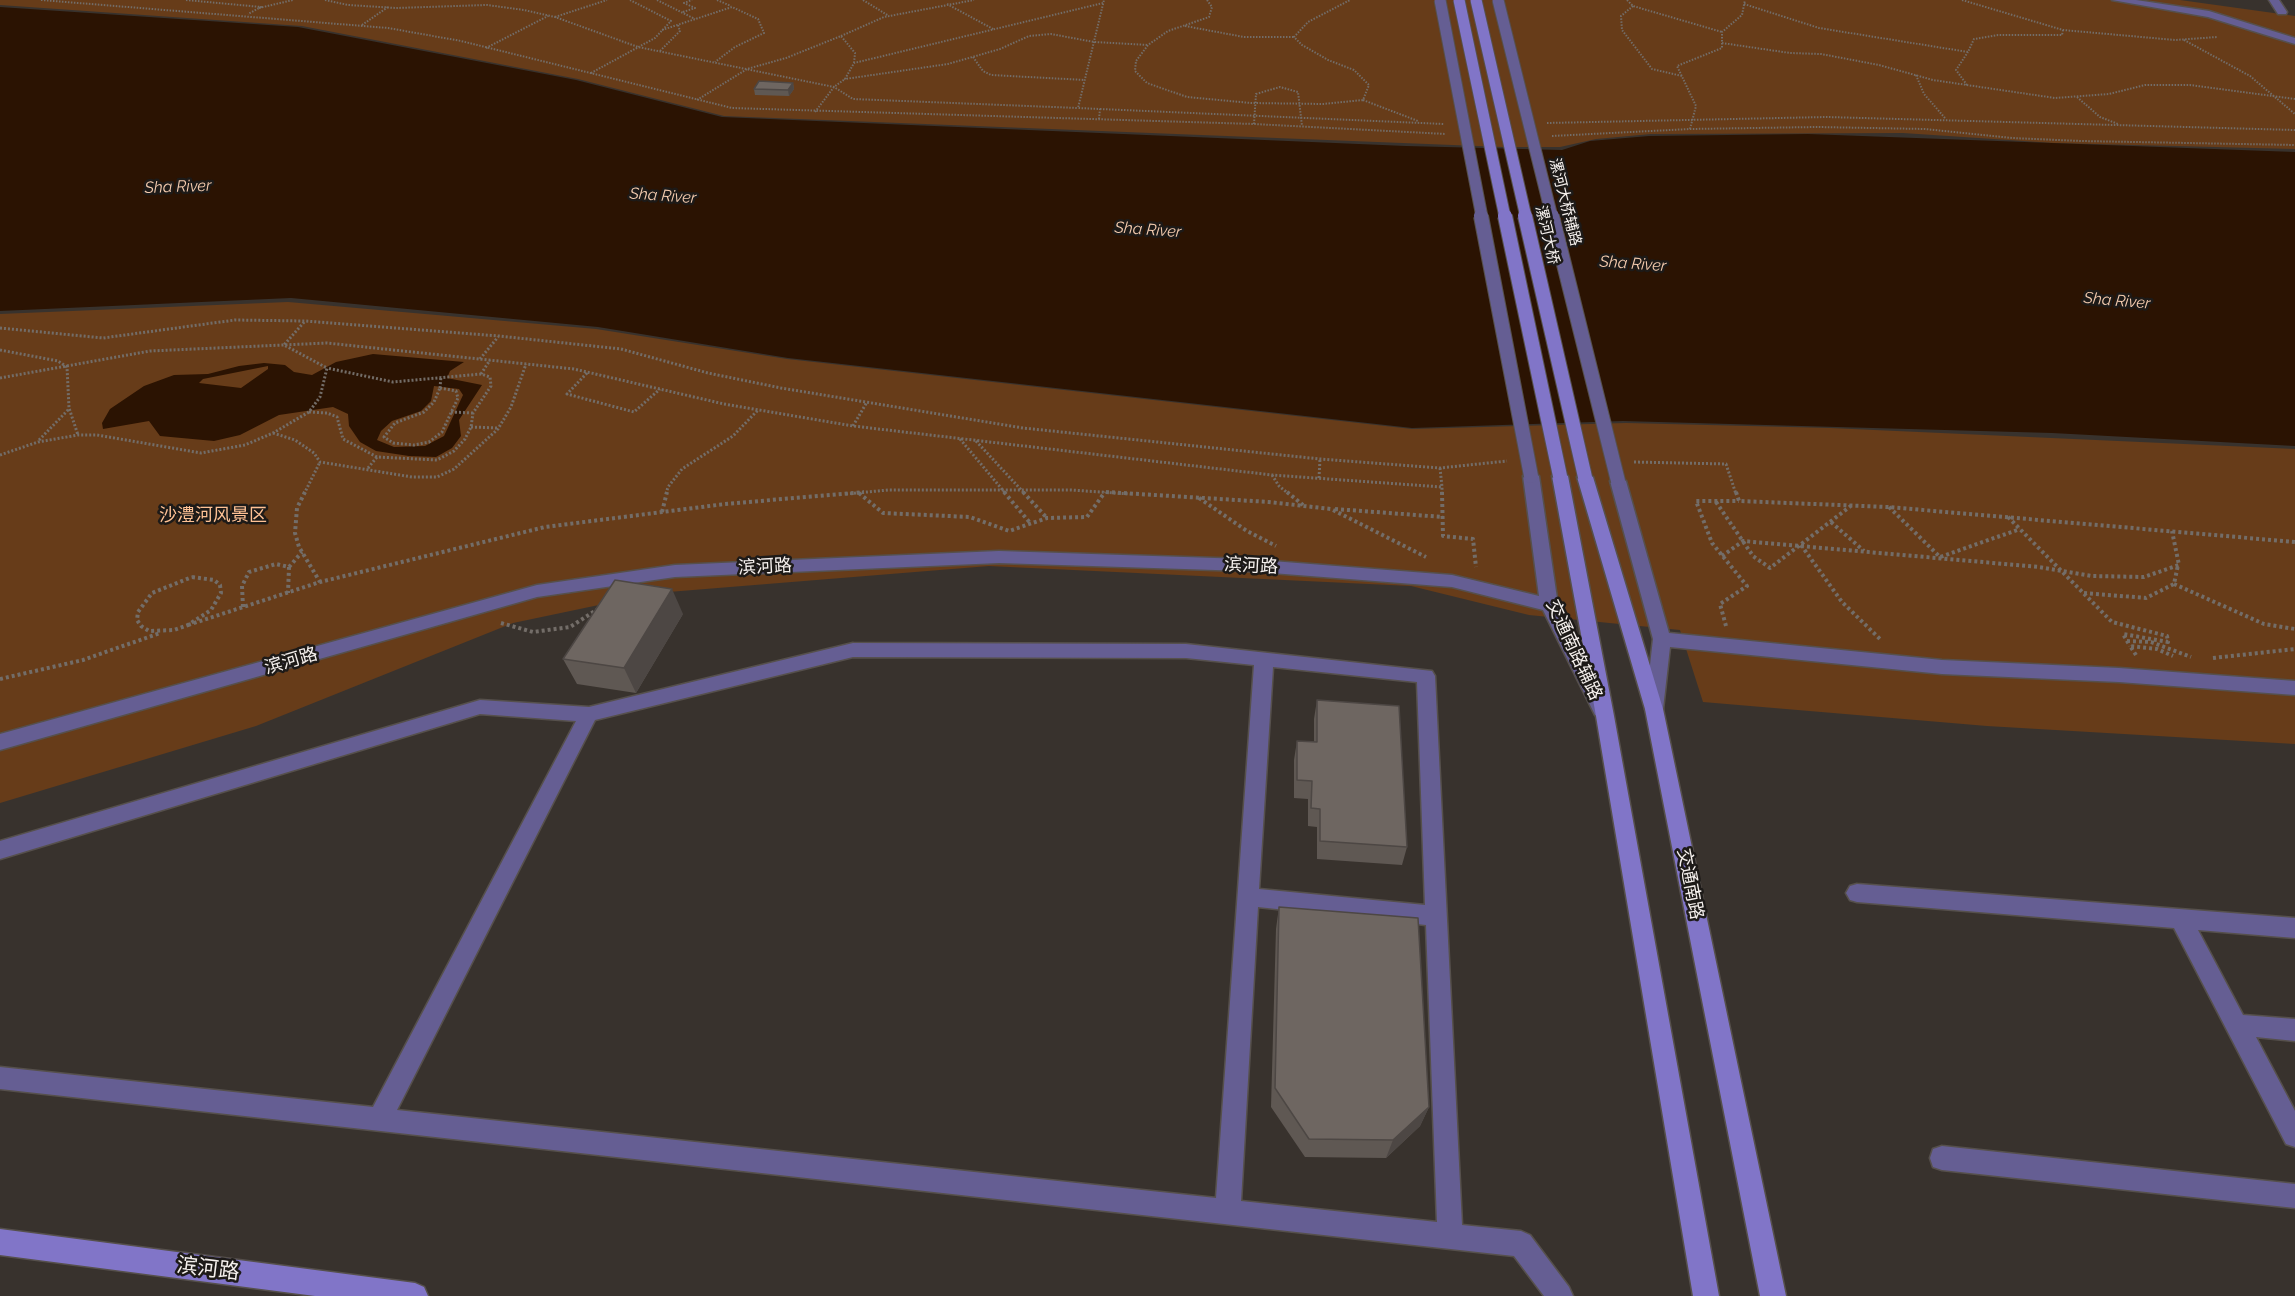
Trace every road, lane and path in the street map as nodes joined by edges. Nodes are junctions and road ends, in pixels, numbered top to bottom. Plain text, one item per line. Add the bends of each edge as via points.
1 (41, 0) edge
2 (186, 0) edge
3 (226, 0) edge
4 (293, 0) edge
5 (325, 0) edge
6 (607, 0) edge
7 (630, 0) edge
8 (657, 0) edge
9 (692, 0) edge
10 (717, 0) edge
11 (863, 0) edge
12 (974, 0) edge
13 (1207, 0) edge
14 (1350, 0) edge
15 (1440, 0) edge
16 (1460, 0) edge
17 (1476, 0) edge
18 (1498, 0) edge
19 (1627, 0) edge
20 (1962, 0) edge
21 (2117, 0) edge
22 (2274, 0) edge
23 (222, 2) junction
24 (1103, 2) edge
25 (1745, 2) edge
26 (946, 4) junction
27 (1633, 6) junction
28 (388, 7) junction
29 (732, 7) junction
30 (258, 8) junction
31 (682, 12) junction
32 (2282, 12) dead end
33 (248, 14) junction
34 (2209, 14) junction
35 (548, 16) junction
36 (889, 16) junction
37 (555, 17) junction
38 (695, 19) junction
39 (361, 25) junction
40 (678, 25) junction
41 (1184, 26) junction
42 (2287, 26) dead end
43 (994, 29) junction
44 (662, 30) junction
45 (2063, 30) junction
46 (1722, 32) junction
47 (841, 36) junction
48 (2227, 36) dead end
49 (1294, 37) junction
50 (2183, 39) junction
51 (2295, 41) edge
52 (1094, 42) junction
53 (1722, 43) junction
54 (1148, 45) junction
55 (638, 46) junction
56 (486, 48) junction
57 (660, 51) junction
58 (1968, 52) junction
59 (974, 57) junction
60 (714, 62) junction
61 (854, 63) junction
62 (747, 69) junction
63 (590, 73) junction
64 (1916, 75) junction
65 (1682, 76) junction
66 (844, 79) junction
67 (1085, 80) junction
68 (1967, 86) junction
69 (834, 87) junction
70 (2276, 96) junction
71 (2076, 97) junction
72 (2295, 99) edge
73 (1363, 100) junction
74 (695, 101) junction
75 (1254, 103) junction
76 (1301, 103) junction
77 (959, 104) junction
78 (1078, 108) junction
79 (1100, 110) junction
80 (815, 112) junction
81 (2295, 114) edge
82 (955, 115) junction
83 (1254, 116) junction
84 (1302, 118) junction
85 (1693, 118) junction
86 (1099, 119) junction
87 (1945, 119) junction
88 (1421, 123) junction
89 (1544, 123) dead end
90 (1254, 124) junction
91 (1455, 124) dead end
92 (2120, 125) junction
93 (1302, 126) junction
94 (1690, 129) junction
95 (2295, 130) edge
96 (1448, 134) dead end
97 (1547, 136) dead end
98 (2295, 145) edge
99 (305, 321) junction
100 (0, 328) edge
101 (499, 336) junction
102 (284, 345) junction
103 (0, 350) edge
104 (480, 359) junction
105 (490, 360) junction
106 (526, 364) junction
107 (67, 367) junction
108 (327, 368) junction
109 (588, 372) junction
110 (481, 374) junction
111 (441, 376) junction
112 (0, 378) edge
113 (440, 388) junction
114 (660, 389) junction
115 (867, 402) junction
116 (69, 408) junction
117 (759, 410) junction
118 (309, 412) junction
119 (451, 412) junction
120 (473, 413) junction
121 (853, 426) junction
122 (471, 427) junction
123 (498, 429) junction
124 (273, 433) junction
125 (78, 435) junction
126 (960, 438) junction
127 (975, 440) junction
128 (38, 442) junction
129 (0, 455) edge
130 (377, 457) junction
131 (1320, 459) junction
132 (1510, 460) dead end
133 (320, 462) junction
134 (1623, 462) dead end
135 (368, 468) junction
136 (1440, 468) junction
137 (1272, 475) junction
138 (1585, 477) joint
139 (1319, 478) junction
140 (1442, 488) junction
141 (1003, 490) junction
142 (1021, 490) junction
143 (1104, 492) junction
144 (859, 493) junction
145 (1198, 498) junction
146 (1716, 501) junction
147 (1739, 501) junction
148 (1852, 505) junction
149 (1304, 506) junction
150 (1888, 507) junction
151 (1331, 509) junction
152 (662, 512) junction
153 (1443, 517) junction
154 (2007, 517) junction
155 (1047, 518) junction
156 (1831, 522) junction
157 (1031, 524) junction
158 (2020, 529) junction
159 (2172, 531) junction
160 (1743, 541) junction
161 (2295, 542) edge
162 (1801, 545) junction
163 (1286, 551) dead end
164 (302, 552) junction
165 (1865, 553) junction
166 (1722, 556) junction
167 (1940, 557) junction
168 (1429, 558) dead end
169 (2179, 565) junction
170 (289, 567) junction
171 (2061, 571) junction
172 (320, 582) junction
173 (2174, 584) junction
174 (1479, 588) junction
175 (288, 592) junction
176 (2083, 593) junction
177 (608, 603) edge
178 (1549, 605) junction
179 (243, 607) junction
180 (463, 612) junction
181 (188, 625) junction
182 (2295, 629) edge
183 (165, 631) junction
184 (1662, 639) junction
185 (2126, 640) junction
186 (1732, 646) junction
187 (2130, 646) dead end
188 (2295, 649) edge
189 (1264, 659) junction
190 (2210, 659) dead end
191 (2199, 660) dead end
192 (1896, 663) junction
193 (0, 679) edge
194 (2295, 688) edge
195 (1654, 709) junction
196 (589, 714) junction
197 (1605, 716) junction
198 (0, 742) edge
199 (0, 850) edge
200 (1857, 893) dead end
201 (1248, 897) junction
202 (1436, 916) junction
203 (2180, 918) junction
204 (2295, 928) edge
205 (2237, 1025) junction
206 (2295, 1029) edge
207 (0, 1078) edge
208 (380, 1120) junction
209 (2295, 1135) edge
210 (1942, 1158) dead end
211 (2295, 1196) edge
212 (1228, 1212) junction
213 (1450, 1236) junction
214 (0, 1242) edge
215 (415, 1296) edge
216 (1560, 1296) edge
217 (1706, 1296) edge
218 (1773, 1296) edge

1 - 33 path
2 - 23 path
3 - 23 path
4 - 30 path
5 - 28 path
6 - 37 path
7 - 44 path via 671,21
8 - 31 path
9 - 31 path via 684,3 695,8
10 - 29 path
11 - 36 path
12 - 26 path
13 - 41 path via 1212,7 1209,17
14 - 49 path via 1308,22
15 - 178 street, 交通南路辅路, bridge via 1531,476
16 - 197 main road, bridge via 1560,476
17 - 138 main road, 漯河大桥, bridge
18 - 184 street, 漯河大桥辅路, bridge via 1617,481
19 - 27 path
20 - 45 path
21 - 34 street
22 - 32 street
23 - 30 path via 261,7
24 - 43 path
24 - 52 path
25 - 46 path via 1742,15
25 - 58 path via 1819,28
26 - 36 path
26 - 43 path
27 - 46 path
27 - 65 path via 1621,16 1622,30 1652,69
28 - 35 path via 487,5
28 - 39 path
29 - 38 path
29 - 60 path via 758,19 764,33
30 - 33 path
31 - 38 path
33 - 39 path
34 - 42 street
34 - 51 street
35 - 37 path
35 - 56 path
36 - 47 path
37 - 55 path
38 - 40 path
39 - 56 path
40 - 44 path
40 - 57 path via 680,32
41 - 49 path via 1244,37
41 - 54 path
43 - 61 path
44 - 55 path
45 - 50 path
45 - 58 path via 2062,35 1974,39
46 - 53 path
47 - 61 path via 855,52
47 - 62 path
48 - 50 path
49 - 73 path via 1365,80 1369,85
50 - 70 path via 2250,76
52 - 54 path
52 - 59 path via 1070,36 1029,36
52 - 67 path
53 - 64 path via 1821,54
53 - 65 path via 1722,48 1677,66
54 - 75 path via 1136,61 1135,72 1147,83 1187,97
55 - 57 path
55 - 63 path
56 - 63 path
57 - 60 path
58 - 68 path via 1956,70
59 - 66 path
59 - 67 path via 983,71 991,75
60 - 62 path
61 - 66 path
62 - 69 path
62 - 74 path
63 - 74 path
64 - 68 path
64 - 87 path via 1924,94
65 - 85 path via 1696,106
66 - 69 path
67 - 78 path
68 - 71 path via 2055,98
69 - 77 path via 853,99
69 - 80 path
70 - 71 path via 2190,85 2145,85
70 - 72 path
70 - 81 path
71 - 92 path via 2100,117
73 - 76 path
73 - 88 path
74 - 80 path via 732,108
75 - 76 path
75 - 76 path via 1256,94 1280,87 1298,92
75 - 83 path
76 - 84 path
77 - 78 path
77 - 82 path
78 - 79 path
79 - 83 path
79 - 86 path
80 - 82 path
82 - 86 path
83 - 84 path
83 - 90 path
84 - 88 path
84 - 93 path
85 - 87 path
85 - 89 path
85 - 94 path
86 - 90 path
87 - 92 path
88 - 91 path
90 - 93 path
92 - 95 path
93 - 96 path
94 - 97 path
94 - 98 path via 1925,129 2012,138
99 - 100 path via 235,320 103,338
99 - 101 path
99 - 102 path
101 - 104 path
101 - 115 path via 621,349 708,373
102 - 104 path via 327,343
102 - 107 path via 150,351
102 - 108 path
103 - 107 path via 58,361
104 - 105 path
105 - 106 path
105 - 110 path
106 - 109 path
106 - 123 path via 511,407
107 - 112 path
107 - 116 path
108 - 111 path via 393,382
108 - 118 path via 320,397
109 - 114 path
109 - 114 path via 567,394 634,412
110 - 111 path
110 - 120 path via 490,377 491,386
111 - 113 path
113 - 119 path via 456,391 458,398
113 - 119 path via 424,412 394,423 384,437 393,443 429,442 442,432
114 - 117 path
115 - 121 path
115 - 131 path via 1023,428
116 - 125 path
116 - 128 path
117 - 121 path
117 - 152 path via 733,436 682,469 668,487
118 - 124 path
118 - 130 path via 337,417 343,439
119 - 120 path
120 - 122 path
121 - 126 path
122 - 123 path
122 - 130 path via 454,451 437,460
123 - 135 path via 459,465 437,477 412,477
124 - 125 path via 245,446 201,453
124 - 133 path via 296,440
125 - 128 path
126 - 127 path
126 - 141 path
127 - 137 path
127 - 142 path
128 - 129 path
130 - 135 path
131 - 136 path
131 - 139 path
132 - 136 path
133 - 135 path
133 - 164 path via 297,508 295,533
134 - 147 path via 1725,464
136 - 140 path
137 - 139 path
137 - 149 path via 1279,486
138 - 195 main road, 交通南路
139 - 140 path
140 - 153 path
141 - 142 path
141 - 144 path
141 - 157 path
142 - 143 path
142 - 155 path
143 - 145 path
143 - 155 path via 1087,517
144 - 152 path
144 - 157 path via 883,513 970,517 1010,531
145 - 149 path
145 - 163 path
146 - 147 path
146 - 160 path
146 - 166 path via 1696,501 1712,543
147 - 148 path
148 - 150 path
148 - 156 path
149 - 151 path
150 - 154 path
150 - 167 path
151 - 153 path
151 - 168 path
152 - 172 path via 545,527
153 - 174 path via 1443,536 1473,539
154 - 158 path
154 - 159 path
155 - 157 path
156 - 162 path
156 - 165 path
158 - 167 path
158 - 171 path
159 - 161 path
159 - 169 path
160 - 162 path
160 - 162 path via 1753,556 1770,568
160 - 166 path
162 - 165 path
162 - 192 path via 1842,602 1885,644
164 - 170 path
164 - 172 path
165 - 167 path
166 - 186 path via 1747,586 1720,604
167 - 171 path
169 - 171 path via 2144,578
169 - 173 path
170 - 175 path
170 - 179 path via 276,564 249,572 242,586
171 - 176 path
172 - 175 path
173 - 176 path via 2146,598
173 - 182 path via 2264,624
174 - 178 street, 滨河路
174 - 180 street, 滨河路 via 1452,581 1246,565 999,557 675,571 537,591
175 - 179 path
176 - 185 path via 2112,622 2167,636 2168,642 2124,634
177 - 180 path via 570,627 533,632
178 - 197 street, 交通南路辅路
179 - 181 path
180 - 198 street, 滨河路
181 - 183 path
181 - 183 path via 218,602 220,585 214,580 178,580 143,602 137,620 141,626 149,631
183 - 193 path via 82,660
184 - 186 street
184 - 195 street
185 - 187 path
185 - 191 path via 2151,642
186 - 192 street
188 - 190 path
189 - 196 street via 1186,651 853,650
189 - 201 street
189 - 202 street via 1426,676
192 - 194 street
195 - 218 main road, 交通南路
196 - 199 street via 480,707
196 - 208 street
197 - 217 main road
200 - 203 street
201 - 202 street
201 - 212 street
202 - 213 street
203 - 204 street
203 - 205 street
205 - 206 street
205 - 209 street
207 - 208 street
208 - 212 street
210 - 211 street
212 - 213 street
213 - 216 street via 1521,1244
214 - 215 main road, 滨河路

